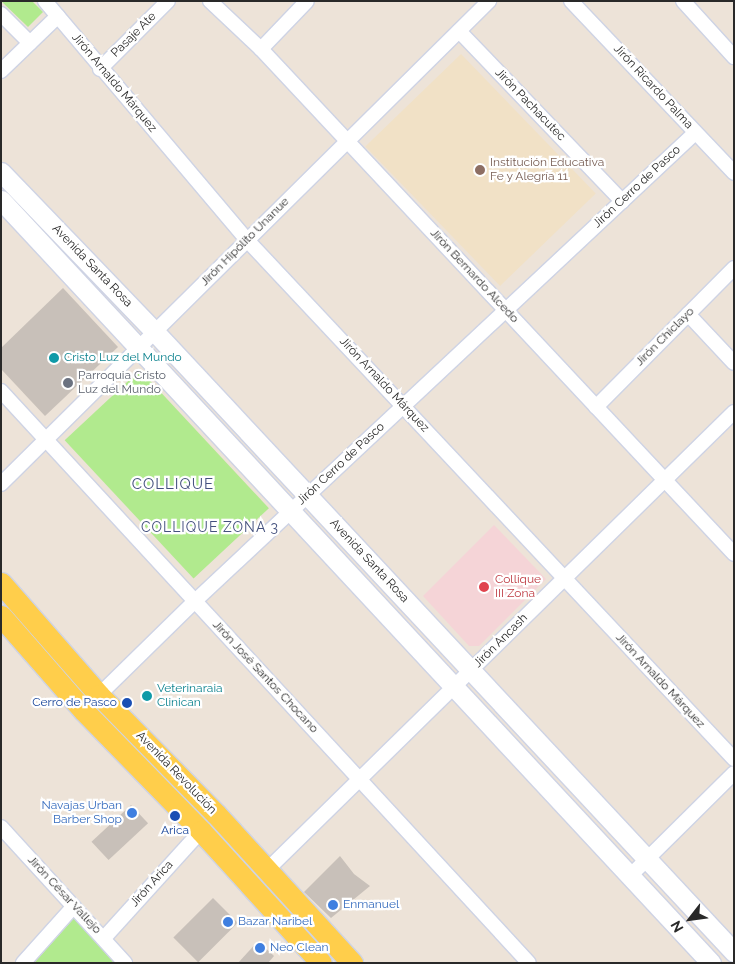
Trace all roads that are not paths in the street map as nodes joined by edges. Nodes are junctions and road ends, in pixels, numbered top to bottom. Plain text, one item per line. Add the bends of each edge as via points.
1 (45, 1) edge
2 (168, 1) edge
3 (210, 1) edge
4 (306, 1) edge
5 (489, 1) edge
6 (571, 1) edge
7 (683, 1) edge
8 (1, 14) edge
9 (58, 16) junction
10 (459, 31) junction
11 (30, 43) junction
12 (261, 49) junction
13 (734, 57) edge
14 (100, 69) junction
15 (1, 71) edge
16 (695, 133) junction
17 (347, 141) junction
18 (1, 172) edge
19 (734, 174) edge
20 (1, 200) edge
21 (622, 201) junction
22 (247, 240) junction
23 (734, 268) edge
24 (506, 310) junction
25 (688, 314) junction
26 (154, 331) junction
27 (139, 346) junction
28 (734, 363) edge
29 (1, 391) edge
30 (403, 406) junction
31 (596, 406) junction
32 (734, 412) edge
33 (45, 438) junction
34 (665, 480) junction
35 (1, 484) edge
36 (308, 496) junction
37 (292, 511) junction
38 (734, 554) edge
39 (564, 578) junction
40 (1, 583) edge
41 (196, 601) junction
42 (1, 616) edge
43 (471, 670) junction
44 (454, 687) junction
45 (99, 695) junction
46 (734, 759) edge
47 (734, 773) edge
48 (360, 779) junction
49 (1, 827) edge
50 (201, 831) junction
51 (647, 859) junction
52 (267, 870) junction
53 (630, 876) junction
54 (74, 906) junction
55 (104, 938) junction
56 (734, 952) edge
57 (23, 963) edge
58 (125, 963) edge
59 (321, 963) edge
60 (352, 963) edge
61 (529, 963) edge
62 (711, 963) edge

1 - 9 street, Jirón Arnaldo Márquez
2 - 14 street, Pasaje Ate
3 - 12 street, Jirón Bernardo Alcedo
4 - 12 street
5 - 10 street, Jirón Hipólito Unanue
6 - 16 street, Jirón Ricardo Palma
7 - 13 street
8 - 11 street
9 - 11 street
9 - 14 street, Jirón Arnaldo Márquez
10 - 17 street, Jirón Hipólito Unanue
10 - 21 street, Jirón Pachacutec
11 - 15 street
12 - 17 street, Jirón Bernardo Alcedo
14 - 22 street, Jirón Arnaldo Márquez
16 - 19 street, Jirón Ricardo Palma
16 - 21 street, Jirón Cerro de Pasco
17 - 22 street, Jirón Hipólito Unanue
17 - 24 street, Jirón Bernardo Alcedo
18 - 26 street, Avenida Santa Rosa
20 - 27 street, Avenida Santa Rosa
21 - 24 street, Jirón Cerro de Pasco
22 - 26 street, Jirón Hipólito Unanue
22 - 30 street, Jirón Arnaldo Márquez
23 - 25 street, Jirón Chiclayo
24 - 30 street, Jirón Cerro de Pasco
24 - 31 street, Jirón Bernardo Alcedo
25 - 28 street
25 - 31 street, Jirón Chiclayo
26 - 27 street, Jirón Hipólito Unanue
26 - 36 street, Avenida Santa Rosa
27 - 33 street, Jirón Hipólito Unanue
27 - 37 street, Avenida Santa Rosa
29 - 33 street, Jirón José Santos Chocano
30 - 36 street, Jirón Cerro de Pasco
30 - 39 street, Jirón Arnaldo Márquez
31 - 34 street, Jirón Bernardo Alcedo
32 - 34 street, Jirón Ancash
33 - 35 street, Jirón Hipólito Unanue
33 - 41 street, Jirón José Santos Chocano
34 - 38 street, Jirón Bernardo Alcedo
34 - 39 street, Jirón Ancash
36 - 37 street, Jirón Cerro de Pasco
36 - 43 street, Avenida Santa Rosa
37 - 41 street, Jirón Cerro de Pasco
37 - 44 street, Avenida Santa Rosa
39 - 43 street, Jirón Ancash
39 - 46 street, Jirón Arnaldo Márquez
40 - 45 main road, Avenida Revolución
41 - 45 street, Jirón Cerro de Pasco
41 - 48 street, Jirón José Santos Chocano
42 - 50 main road, Avenida Revolución via 84,711
43 - 44 street, Jirón Ancash
43 - 51 street, Avenida Santa Rosa
44 - 48 street, Jirón Ancash
44 - 53 street, Avenida Santa Rosa
45 - 52 main road, Avenida Revolución
47 - 51 street
48 - 52 street, Jirón Ancash
48 - 61 street, Jirón José Santos Chocano
49 - 54 street, Jirón César Vallejo
50 - 55 street, Jirón Arica
50 - 59 main road, Avenida Revolución
51 - 53 street
51 - 56 street, Avenida Santa Rosa
52 - 60 main road, Avenida Revolución
53 - 62 street, Avenida Santa Rosa
54 - 55 street, Jirón César Vallejo
54 - 57 street
55 - 58 street, Jirón César Vallejo

